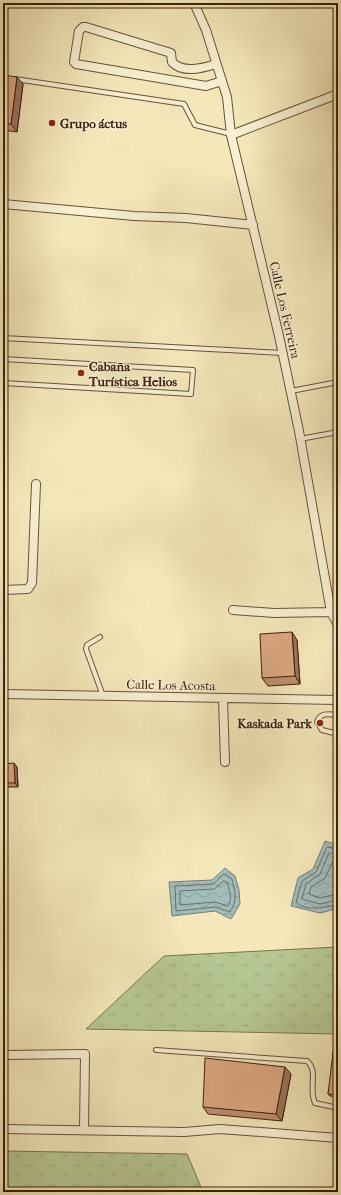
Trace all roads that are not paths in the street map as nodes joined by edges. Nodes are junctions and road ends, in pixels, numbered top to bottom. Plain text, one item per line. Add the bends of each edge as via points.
1 (194, 3) edge
2 (216, 64) junction
3 (10, 78) edge
4 (222, 81) junction
5 (338, 94) edge
6 (231, 134) junction
7 (3, 204) edge
8 (252, 225) junction
9 (3, 338) edge
10 (282, 353) junction
11 (3, 359) edge
12 (338, 382) edge
13 (3, 383) edge
14 (290, 391) junction
15 (338, 432) edge
16 (300, 439) junction
17 (36, 484) dead end
18 (3, 590) edge
19 (233, 610) dead end
20 (331, 612) junction
21 (338, 625) edge
22 (100, 637) dead end
23 (3, 694) edge
24 (103, 696) junction
25 (223, 698) junction
26 (338, 700) edge
27 (338, 715) edge
28 (338, 734) edge
29 (224, 762) dead end
30 (156, 1050) dead end
31 (3, 1055) edge
32 (338, 1108) edge
33 (3, 1129) edge
34 (84, 1130) junction
35 (338, 1138) edge

1 - 2 street, Calle Los Ferreira via 206,30
2 - 4 street, Calle Los Ferreira
2 - 4 street via 201,69 175,65 171,53 86,27 79,31 74,58 76,64 206,86
3 - 6 lane via 184,104 195,125
4 - 6 street, Calle Los Ferreira
5 - 6 street
6 - 8 street, Calle Los Ferreira
7 - 8 street
8 - 10 street, Calle Los Ferreira
9 - 10 lane
10 - 14 street, Calle Los Ferreira
11 - 13 lane via 193,370 191,394
12 - 14 lane
14 - 16 street, Calle Los Ferreira
15 - 16 lane
16 - 20 street, Calle Los Ferreira
17 - 18 street via 32,583 24,590
19 - 20 street via 274,613
20 - 21 street, Calle Los Ferreira
22 - 24 lane via 87,645 86,649
23 - 24 street, Calle Los Acosta
24 - 25 street, Calle Los Acosta
25 - 26 street, Calle Los Acosta
25 - 29 street
27 - 28 lane via 322,715 317,722 322,730
30 - 32 lane via 307,1061 313,1069 315,1102
31 - 34 street via 85,1054
33 - 34 street
34 - 35 street via 184,1132 220,1129

